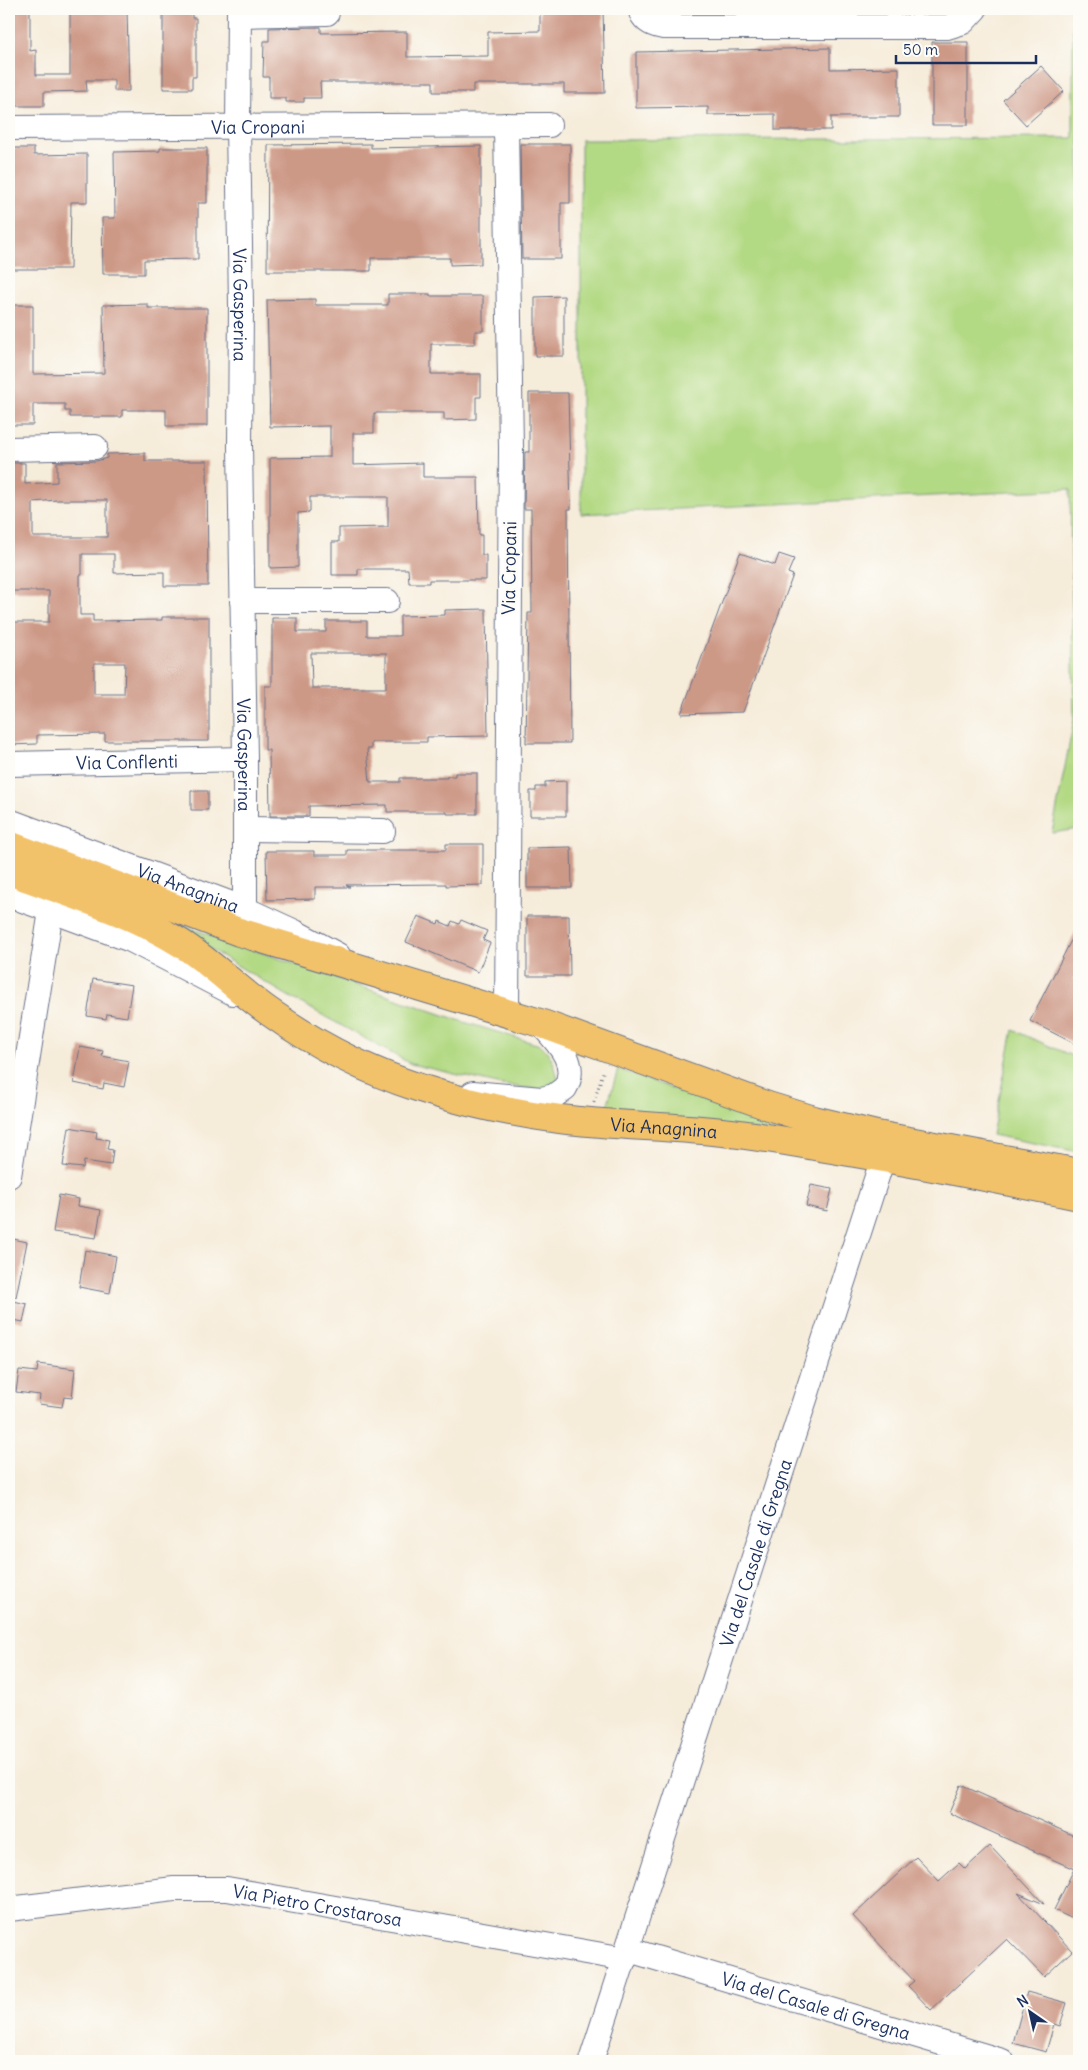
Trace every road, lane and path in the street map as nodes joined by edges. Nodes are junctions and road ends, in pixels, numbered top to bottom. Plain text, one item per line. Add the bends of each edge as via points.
1 (640, 9) edge
2 (975, 9) edge
3 (239, 12) edge
4 (327, 13) dead end
5 (506, 125) junction
6 (549, 125) dead end
7 (238, 126) junction
8 (9, 128) edge
9 (95, 447) dead end
10 (9, 449) edge
11 (242, 601) junction
12 (387, 601) dead end
13 (245, 759) junction
14 (9, 764) edge
15 (9, 822) edge
16 (245, 829) junction
17 (384, 831) dead end
18 (9, 845) edge
19 (9, 871) edge
20 (9, 895) edge
21 (245, 909) junction
22 (51, 911) junction
23 (361, 969) junction
24 (266, 1010) junction
25 (507, 1012) junction
26 (540, 1023) junction
27 (605, 1065) dead end
28 (419, 1088) junction
29 (592, 1110) dead end
30 (883, 1158) junction
31 (1079, 1172) edge
32 (9, 1176) edge
33 (1079, 1196) edge
34 (9, 1909) edge
35 (627, 1954) junction
36 (591, 2061) edge
37 (1002, 2061) edge

1 - 2 street via 650,23 663,27 951,27 967,20
3 - 4 street
3 - 7 street, Via Gasperina
5 - 6 street, Via Cropani
5 - 7 street, Via Cropani
5 - 25 street, Via Cropani via 511,438
7 - 8 street, Via Cropani
7 - 11 street, Via Gasperina
9 - 10 street
11 - 12 street
11 - 13 street, Via Gasperina
13 - 14 street, Via Conflenti
13 - 16 street, Via Gasperina
15 - 21 street, Via Anagnina
16 - 17 street
16 - 21 street, Via Gasperina
18 - 23 main road, Via Anagnina via 239,932
19 - 24 main road, Via Anagnina via 124,915 173,938 213,965
20 - 22 street, Via Anagnina
21 - 23 street, Via Anagnina via 309,939
22 - 24 street, Via Anagnina via 131,940
22 - 32 street
23 - 25 main road, Via Anagnina
24 - 28 main road, Via Anagnina via 335,1052
25 - 26 main road, Via Anagnina
26 - 28 street via 563,1050 569,1065 568,1084 561,1093 542,1099
26 - 31 main road, Via Anagnina via 814,1120 877,1135
27 - 29 path
28 - 30 main road, Via Anagnina via 512,1111 562,1119 732,1133
30 - 33 main road, Via Anagnina
30 - 35 street, Via del Casale di Gregna
34 - 35 street, Via Pietro Crostarosa via 174,1890 227,1889
35 - 36 street, Via del Casale di Gregna
35 - 37 street, Via del Casale di Gregna

